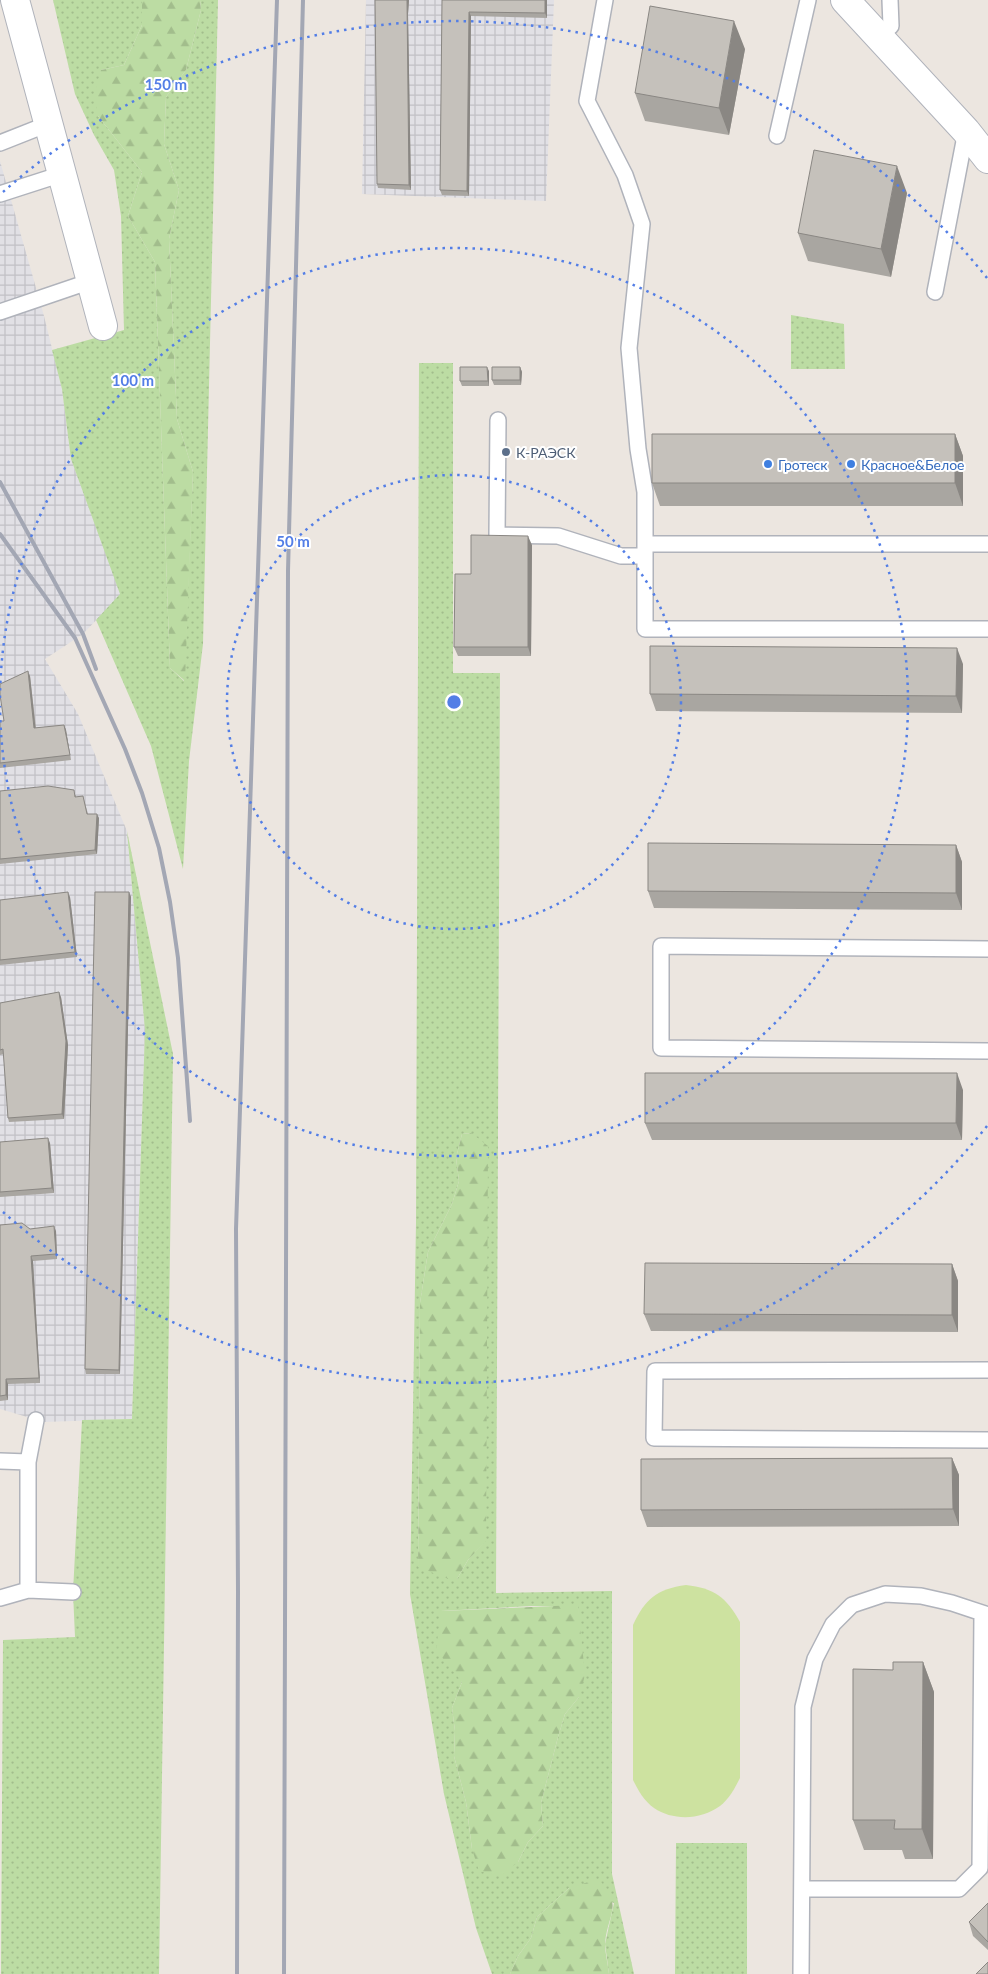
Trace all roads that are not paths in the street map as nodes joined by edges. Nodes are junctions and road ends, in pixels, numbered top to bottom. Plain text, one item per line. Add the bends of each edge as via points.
1 (15, 0) edge
2 (605, 0) edge
3 (808, 0) edge
4 (845, 0) edge
5 (890, 0) edge
6 (879, 37) junction
7 (48, 124) junction
8 (966, 131) junction
9 (777, 136) dead end
10 (0, 143) edge
11 (988, 159) edge
12 (62, 174) junction
13 (0, 194) edge
14 (91, 280) junction
15 (935, 292) dead end
16 (0, 312) edge
17 (103, 326) dead end
18 (498, 420) dead end
19 (988, 544) edge
20 (645, 550) junction
21 (988, 629) edge
22 (988, 949) edge
23 (988, 1051) edge
24 (988, 1370) edge
25 (36, 1420) dead end
26 (988, 1440) edge
27 (0, 1461) edge
28 (28, 1462) junction
29 (28, 1590) junction
30 (74, 1592) dead end
31 (0, 1598) edge
32 (985, 1614) edge
33 (802, 1889) junction
34 (801, 1974) edge

1 - 7 street
2 - 20 lane via 587,102 625,175 642,224 629,348 645,492
3 - 9 lane
4 - 6 street
5 - 6 lane via 892,26
6 - 8 street
7 - 10 lane
7 - 12 street
8 - 11 street
8 - 15 lane
12 - 13 lane
12 - 14 street
14 - 16 lane
14 - 17 street
18 - 20 lane via 497,535 558,536 621,556
19 - 20 lane
20 - 21 lane via 645,629
22 - 23 lane via 661,946 661,1048
24 - 26 lane via 655,1371 654,1415 654,1438
25 - 28 lane
27 - 28 lane
28 - 29 lane
29 - 30 lane
29 - 31 lane
32 - 33 lane via 922,1596 885,1594 852,1605 833,1624 815,1659 803,1707
32 - 33 lane via 980,1868 959,1889
33 - 34 lane

